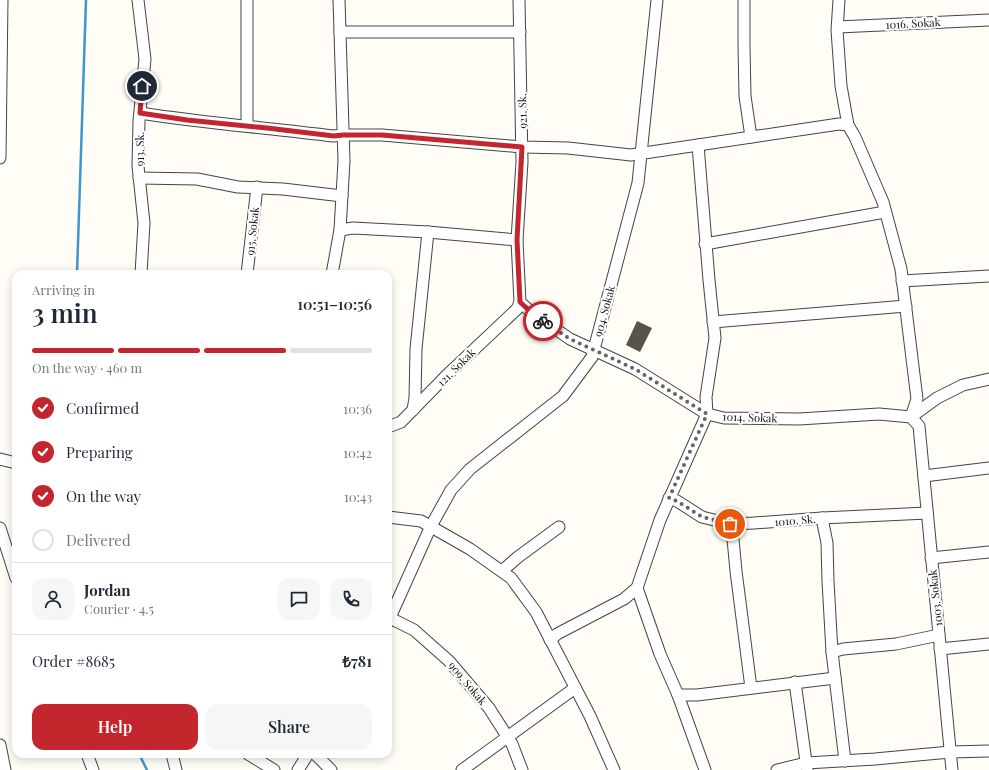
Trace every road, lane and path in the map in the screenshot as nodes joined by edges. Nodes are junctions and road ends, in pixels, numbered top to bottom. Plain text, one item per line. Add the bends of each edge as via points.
1 (2, 0) edge
2 (138, 0) edge
3 (247, 0) edge
4 (339, 0) edge
5 (519, 0) edge
6 (657, 0) edge
7 (744, 0) edge
8 (839, 0) edge
9 (989, 20) edge
10 (838, 27) junction
11 (340, 32) junction
12 (520, 32) junction
13 (140, 113) junction
14 (848, 124) junction
15 (247, 126) junction
16 (343, 135) junction
17 (751, 137) junction
18 (698, 145) junction
19 (522, 147) junction
20 (642, 153) junction
21 (0, 158) edge
22 (139, 178) junction
23 (257, 187) junction
24 (342, 196) junction
25 (885, 212) junction
26 (340, 230) junction
27 (428, 232) junction
28 (517, 240) junction
29 (705, 244) junction
30 (141, 270) edge
31 (247, 270) edge
32 (333, 270) edge
33 (989, 276) edge
34 (902, 281) junction
35 (520, 302) junction
36 (906, 306) junction
37 (713, 322) junction
38 (594, 349) junction
39 (989, 379) edge
40 (413, 410) junction
41 (707, 414) junction
42 (911, 417) junction
43 (392, 425) edge
44 (0, 459) edge
45 (12, 462) edge
46 (989, 468) edge
47 (924, 476) junction
48 (669, 498) junction
49 (927, 513) junction
50 (392, 517) edge
51 (822, 518) junction
52 (730, 524) junction
53 (431, 526) junction
54 (559, 527) dead end
55 (0, 528) edge
56 (989, 552) edge
57 (931, 558) junction
58 (12, 566) edge
59 (502, 571) junction
60 (637, 588) junction
61 (392, 612) edge
62 (392, 620) edge
63 (939, 635) junction
64 (550, 640) junction
65 (989, 644) edge
66 (940, 649) junction
67 (832, 652) junction
68 (835, 678) junction
69 (795, 682) junction
70 (575, 688) junction
71 (751, 688) junction
72 (678, 695) junction
73 (508, 737) junction
74 (0, 745) edge
75 (989, 751) edge
76 (950, 752) junction
77 (88, 758) edge
78 (173, 758) edge
79 (254, 758) edge
80 (306, 758) edge
81 (319, 758) edge
82 (845, 761) junction
83 (806, 766) edge
84 (5, 770) edge
85 (93, 770) edge
86 (176, 770) edge
87 (274, 770) edge
88 (298, 770) edge
89 (331, 770) edge
90 (462, 770) edge
91 (522, 770) edge
92 (614, 770) edge
93 (705, 770) edge
94 (777, 770) edge
95 (952, 770) edge

1 - 21 street
2 - 13 street, 913. Sk. via 145,59
3 - 15 street
4 - 11 street
5 - 12 street, 921. Sk.
6 - 20 street, 904. Sokak
7 - 17 street via 745,96
8 - 10 street
9 - 10 street, 1016. Sokak
10 - 14 street via 841,86
11 - 12 street
11 - 16 street
12 - 19 street, 921. Sk.
13 - 15 street
13 - 22 street, 913. Sk.
14 - 17 street
14 - 25 street via 883,202
15 - 16 street
16 - 19 street via 382,135
16 - 24 street
17 - 18 street
18 - 20 street
18 - 29 street
19 - 20 street via 568,148 631,155
19 - 28 street, 921. Sk.
20 - 38 street, 904. Sokak via 638,183
22 - 23 street via 197,179 238,187
22 - 30 street, 913. Sk. via 144,223
23 - 24 street
23 - 31 street, 915. Sokak
24 - 26 street
25 - 29 street
25 - 34 street
26 - 27 street via 353,228
26 - 32 street
27 - 28 street
27 - 40 street via 416,349
28 - 35 street, 921. Sk.
29 - 37 street
33 - 34 street
34 - 36 street
35 - 38 street via 570,339
35 - 40 street, 121. Sokak via 517,309
36 - 37 street
36 - 42 street via 917,399
37 - 41 street via 715,338 706,397
38 - 41 street, 1014. Sokak via 635,369
38 - 53 street, 904. Sokak via 592,357 563,396 470,468 451,490
39 - 42 street via 963,385 937,398
40 - 43 street, 121. Sokak via 401,422
41 - 42 street, 1014. Sokak via 724,418 799,419 879,414
41 - 48 street
42 - 47 street, 1003. Sokak via 919,426
44 - 45 street
46 - 47 street
47 - 49 street, 1003. Sokak
48 - 52 street, 1010. Sk. via 702,517
48 - 60 street
49 - 51 street, 1010. Sk.
49 - 57 street, 1003. Sokak
50 - 53 street via 421,521
51 - 52 street, 1010. Sk.
51 - 67 street via 827,543
52 - 71 street
53 - 59 street
53 - 61 street, 904. Sokak
54 - 59 street
55 - 58 street
56 - 57 street
57 - 63 street, 1003. Sokak
59 - 64 street via 511,578 536,612
60 - 64 street via 624,599
60 - 72 street via 660,654
62 - 73 street, 909. Sokak via 414,630 449,661 489,708
63 - 66 street, 1003. Sokak
63 - 67 street via 896,644
64 - 70 street
65 - 66 street
66 - 76 street, 1003. Sokak
67 - 68 street
68 - 69 street
68 - 82 street
69 - 71 street
69 - 83 street
70 - 73 street
70 - 92 street
71 - 72 street
72 - 93 street
73 - 90 street
73 - 91 street, 909. Sokak
74 - 84 street
75 - 76 street
76 - 82 street
76 - 95 street, 1003. Sokak
77 - 85 street
78 - 86 street
79 - 87 street
80 - 88 street
81 - 89 street
82 - 83 street
83 - 94 street

